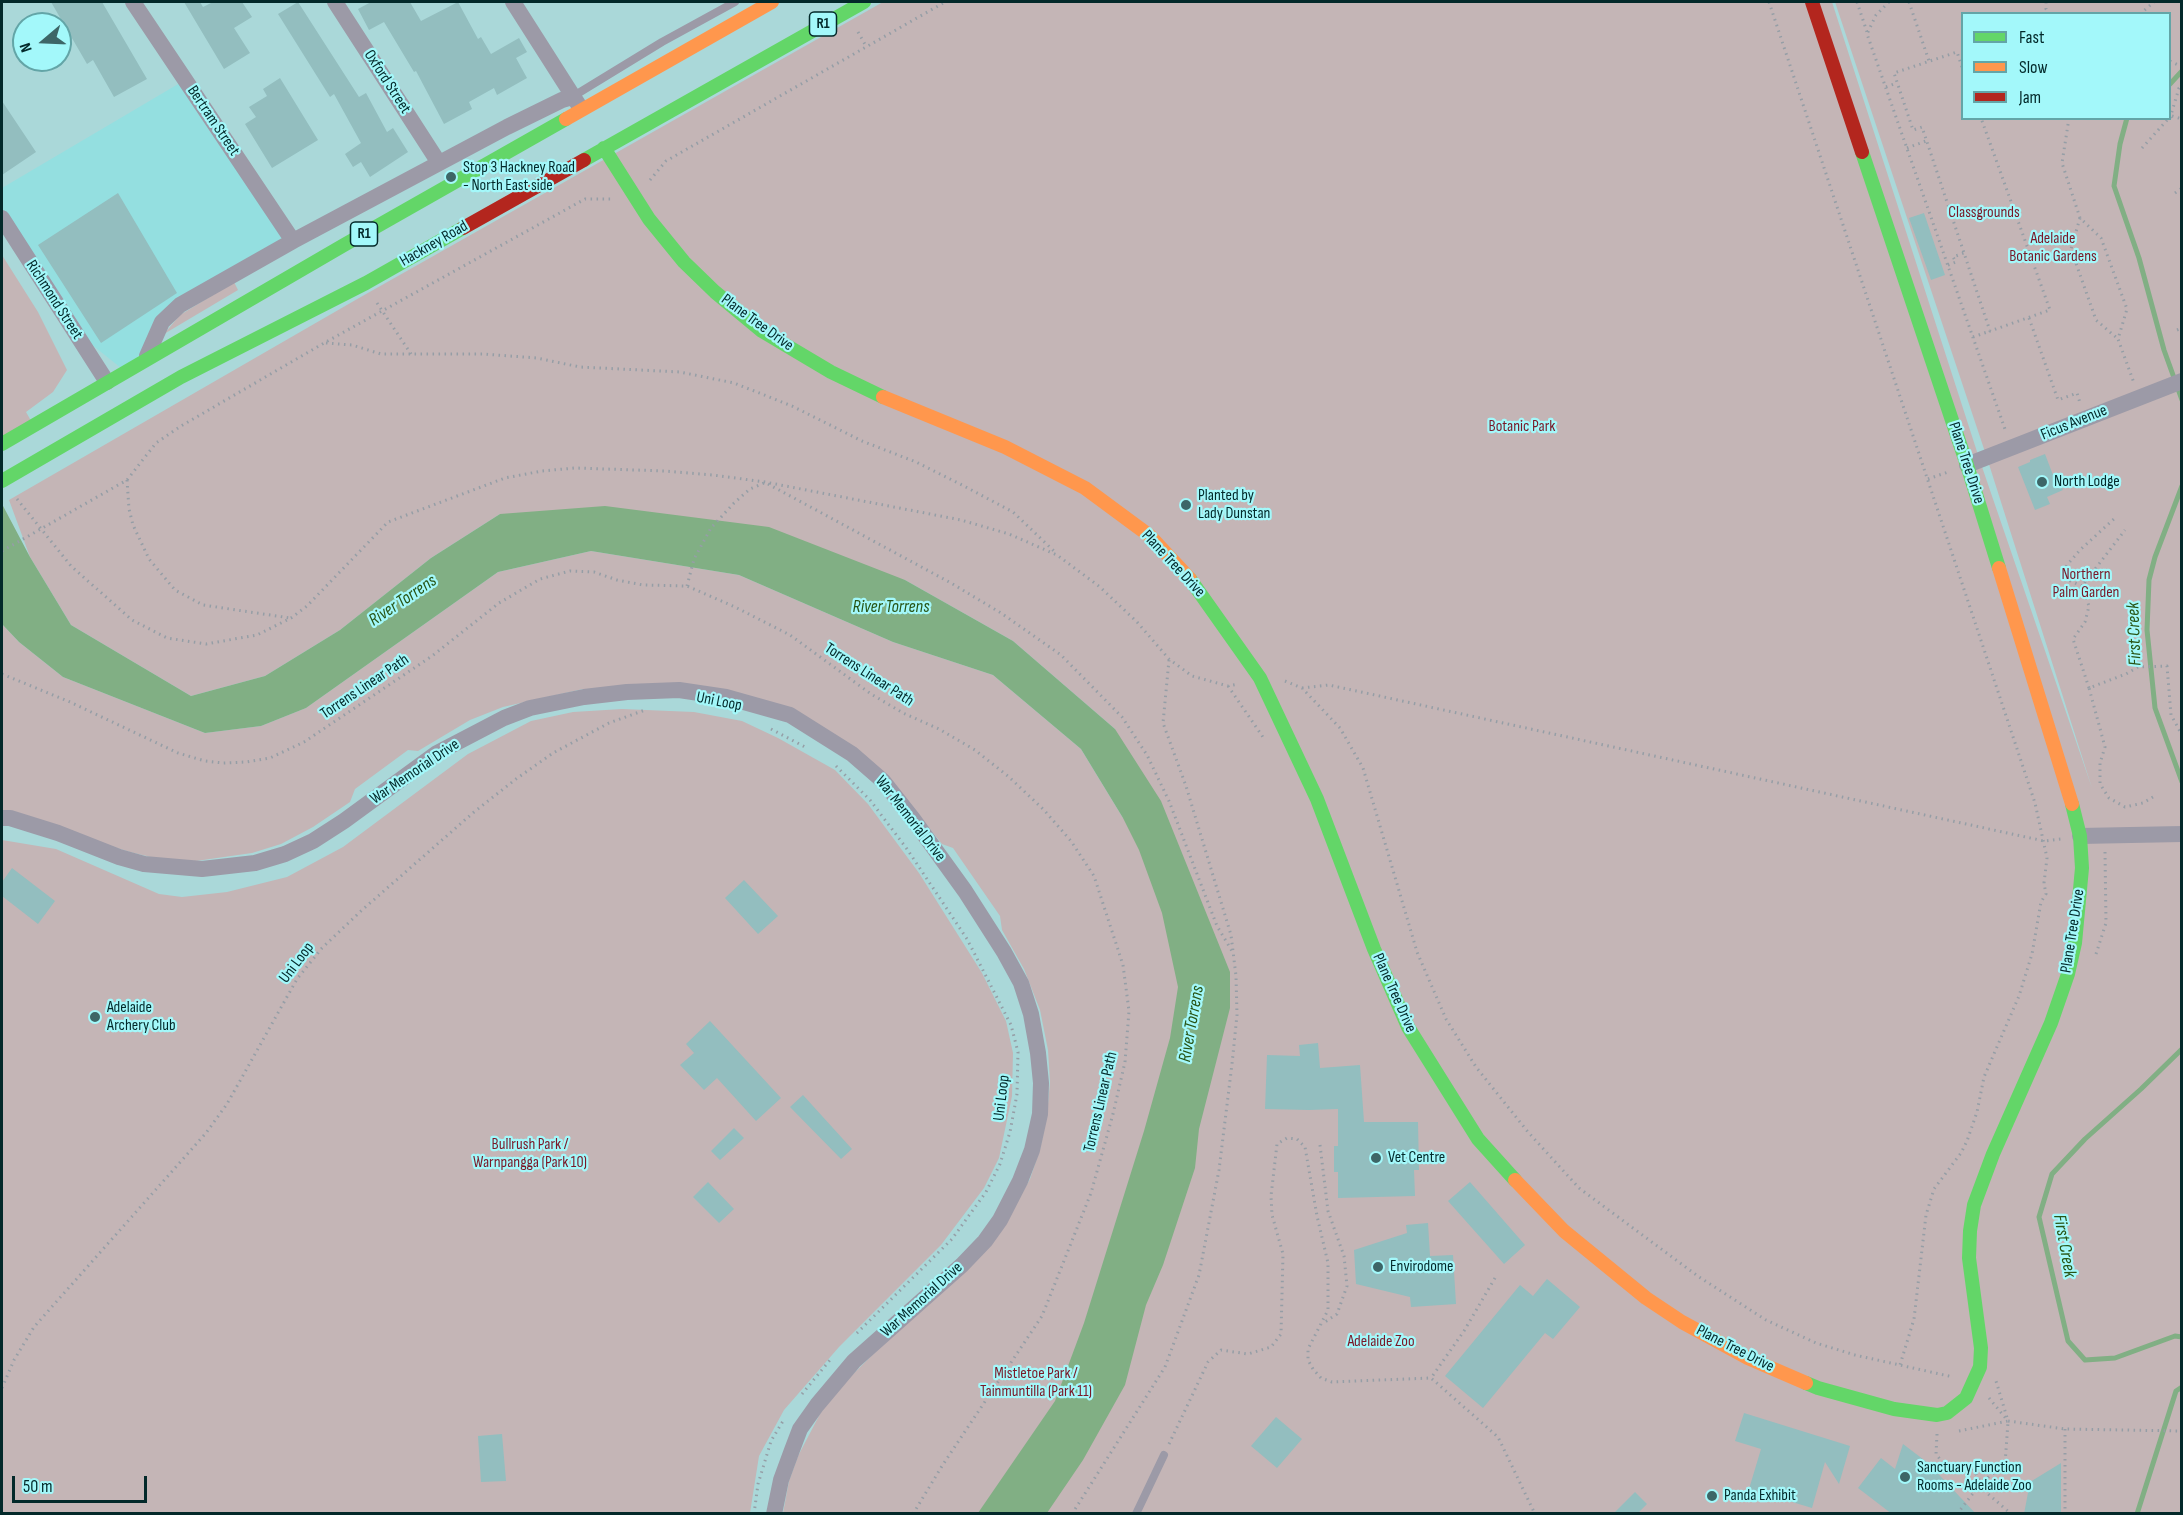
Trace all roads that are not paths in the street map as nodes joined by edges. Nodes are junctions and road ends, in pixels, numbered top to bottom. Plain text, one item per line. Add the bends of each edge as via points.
1 (133, 2) edge
2 (335, 2) edge
3 (513, 2) edge
4 (735, 2) edge
5 (772, 2) edge
6 (864, 2) edge
7 (1812, 2) edge
8 (577, 103) junction
9 (604, 148) junction
10 (439, 163) junction
11 (2, 218) edge
12 (293, 241) junction
13 (146, 360) junction
14 (181, 377) junction
15 (107, 382) junction
16 (2174, 383) edge
17 (2, 444) edge
18 (1967, 465) junction
19 (6, 486) edge
20 (2, 818) edge
21 (2181, 834) edge
22 (2080, 836) junction
23 (1164, 1455) road end
24 (774, 1514) edge
25 (1136, 1514) edge

1 - 12 street, Bertram Street
2 - 10 street, Oxford Street
3 - 8 street
4 - 8 lane via 662,42
5 - 8 main road, R1
6 - 9 main road, Hackney Road / R1
7 - 18 main road, Plane Tree Drive
8 - 10 street via 562,100
8 - 13 main road, R1 via 384,228
9 - 14 main road, Hackney Road / R1 via 400,257 366,283
9 - 22 main road, Plane Tree Drive via 649,219 684,262 762,331 831,372 1005,447 1085,488 1150,536 1197,586 1260,678 1317,799 1408,1027 1478,1138 1564,1232 1612,1272 1682,1322 1748,1358 1818,1388 1894,1408 1936,1415 1947,1413 1966,1398 1980,1367 1981,1348 1969,1258 1974,1205 2068,974 2082,868
10 - 12 street
11 - 15 street, Richmond Street
12 - 13 street via 180,305 162,322
13 - 15 main road, R1
14 - 15 main road
14 - 19 main road, Hackney Road / R1 via 50,453
15 - 17 main road, R1
16 - 18 street, Ficus Avenue
18 - 22 main road, Plane Tree Drive
20 - 24 street, War Memorial Drive via 58,832 144,864 202,869 255,862 313,841 437,753 504,718 530,708 627,692 679,690 726,697 789,716 852,754 883,781 964,891 1021,983 1038,1053 1040,1114 1032,1150 1000,1220 962,1265 854,1361 817,1405 792,1450
21 - 22 street
23 - 25 lane

